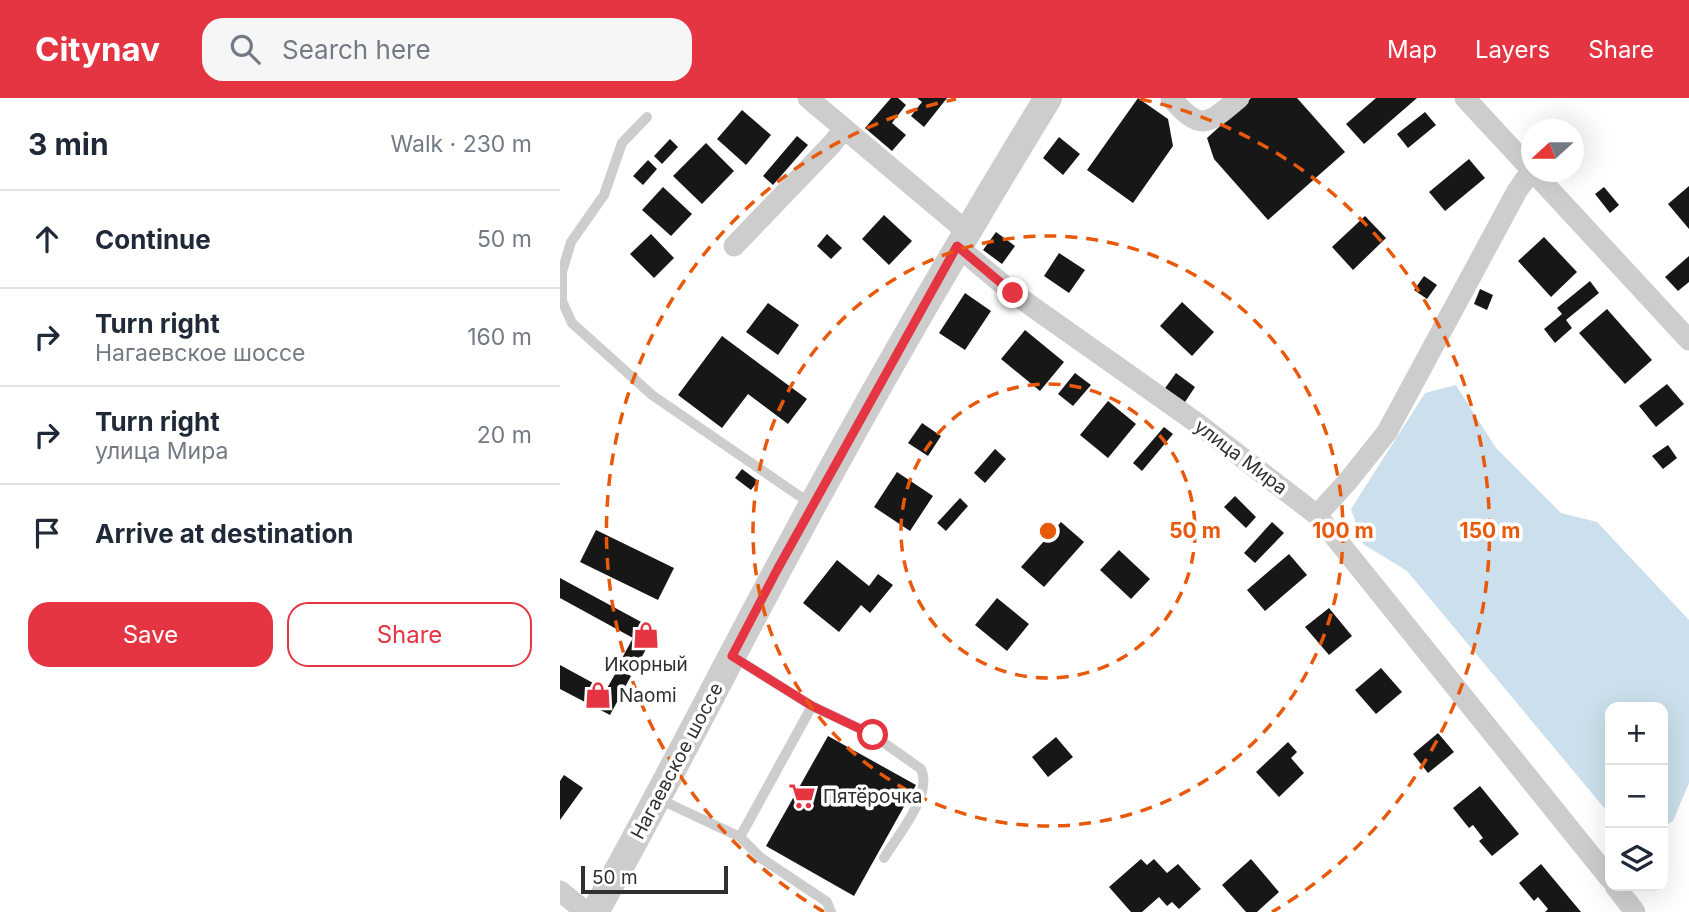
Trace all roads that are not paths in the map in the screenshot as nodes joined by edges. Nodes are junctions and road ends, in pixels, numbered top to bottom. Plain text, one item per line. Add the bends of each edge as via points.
1 (808, 98) edge
2 (1048, 98) edge
3 (1171, 98) edge
4 (1239, 98) edge
5 (1465, 98) edge
6 (647, 117) dead end
7 (844, 129) junction
8 (1521, 160) edge
9 (1523, 182) edge
10 (1541, 182) edge
11 (962, 238) junction
12 (734, 246) dead end
13 (1689, 340) edge
14 (813, 506) junction
15 (1317, 515) junction
16 (732, 656) junction
17 (812, 706) junction
18 (659, 799) junction
19 (740, 837) junction
20 (884, 858) dead end
21 (1605, 873) edge
22 (560, 891) edge
23 (1619, 891) edge
24 (586, 912) edge
25 (595, 912) edge
26 (831, 912) edge
27 (1635, 912) edge

1 - 7 street, улица Мира
2 - 11 street, Нагаевское шоссе
3 - 4 street via 1190,119 1206,121 1215,119
5 - 8 street
6 - 14 lane via 622,143 604,195 571,243 562,272 562,301 572,323 652,395
7 - 11 street, улица Мира
7 - 12 street
9 - 15 street via 1388,432
10 - 13 street
11 - 14 street, Нагаевское шоссе
11 - 15 street, улица Мира via 1013,293 1197,423
14 - 16 street, Нагаевское шоссе
15 - 21 street, улица Мира
16 - 17 lane
16 - 18 street, Нагаевское шоссе
17 - 19 lane
17 - 20 lane via 873,735 921,769 923,794
18 - 19 lane
18 - 25 street, Нагаевское шоссе
19 - 26 lane via 761,858 827,902
22 - 24 street
23 - 27 street

